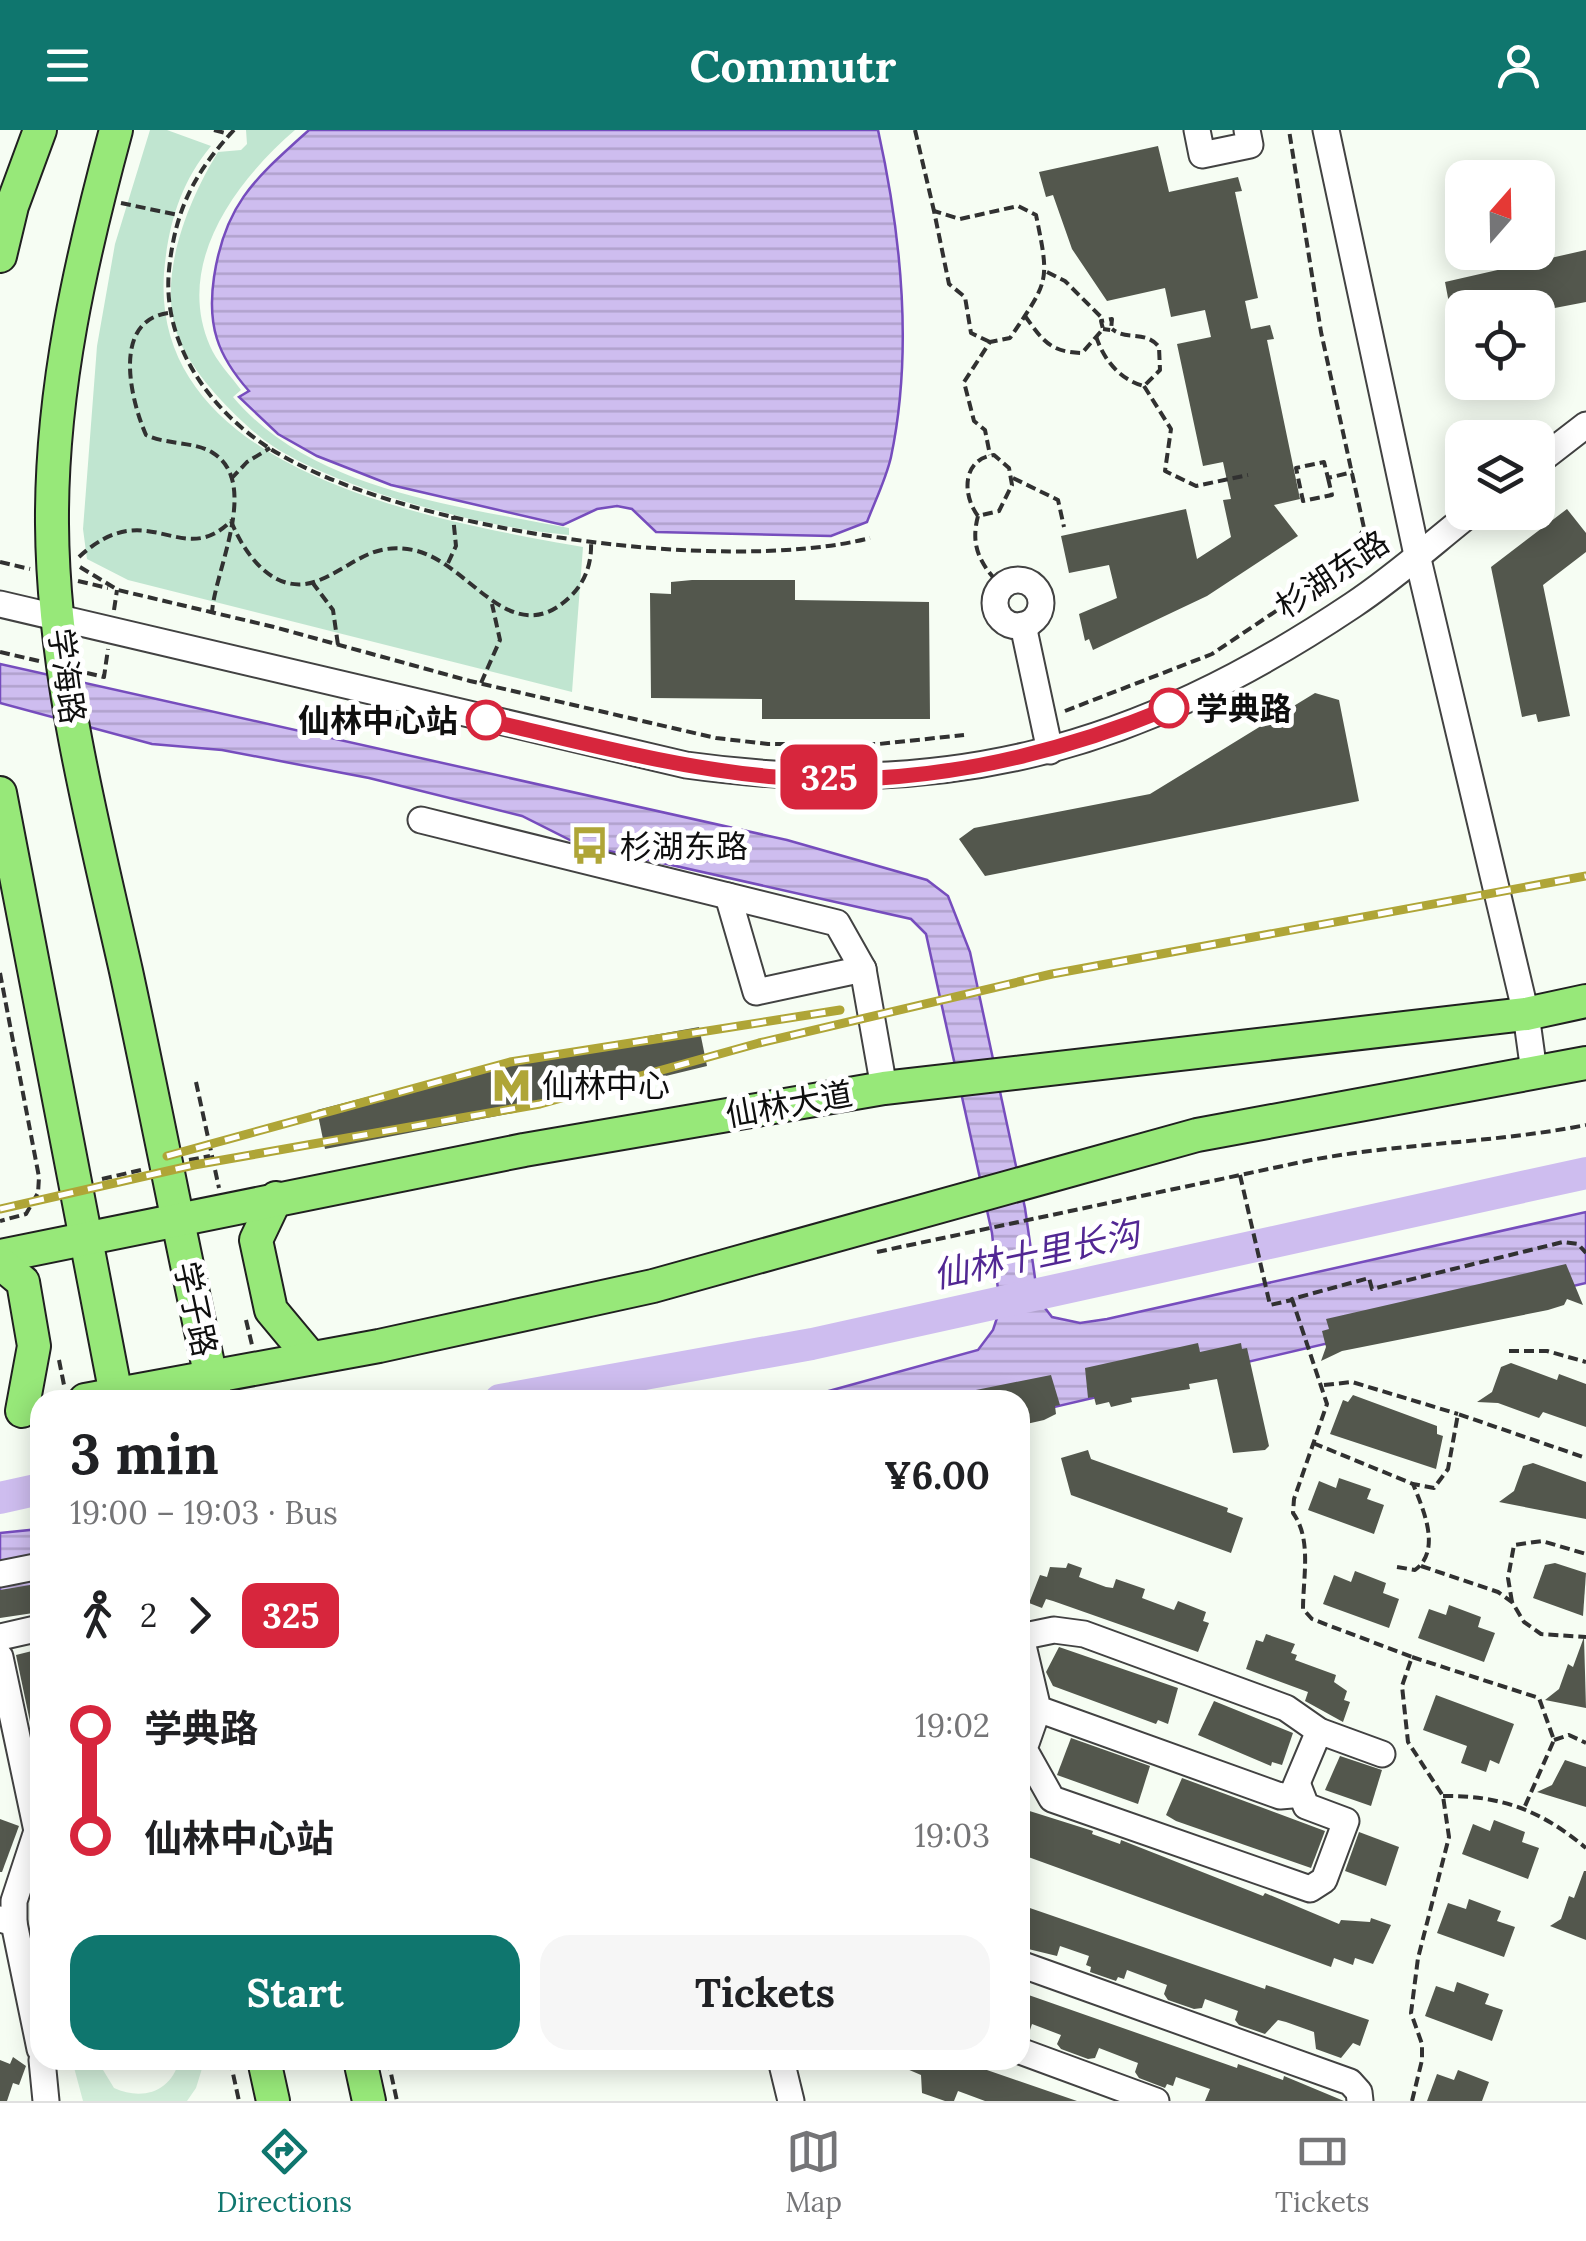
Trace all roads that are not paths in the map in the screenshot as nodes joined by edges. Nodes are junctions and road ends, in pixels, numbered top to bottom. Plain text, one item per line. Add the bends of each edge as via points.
1 (40, 130) edge
2 (116, 130) edge
3 (1197, 130) edge
4 (1247, 130) edge
5 (1326, 130) edge
6 (0, 256) edge
7 (1586, 425) edge
8 (1555, 449) edge
9 (1449, 530) edge
10 (1417, 555) junction
11 (0, 604) edge
12 (58, 616) junction
13 (1023, 626) junction
14 (1050, 752) junction
15 (0, 793) edge
16 (422, 820) dead end
17 (728, 896) junction
18 (862, 969) junction
19 (1586, 1001) edge
20 (1526, 1014) junction
21 (1586, 1063) edge
22 (1534, 1072) junction
23 (884, 1088) junction
24 (276, 1198) junction
25 (176, 1218) junction
26 (83, 1236) junction
27 (0, 1259) edge
28 (311, 1358) junction
29 (214, 1388) edge
30 (105, 1390) edge
31 (21, 1412) edge
32 (30, 1568) edge
33 (0, 1574) edge
34 (30, 1630) edge
35 (1030, 1635) edge
36 (0, 1637) edge
37 (0, 1657) edge
38 (1030, 1675) edge
39 (1038, 1709) junction
40 (1319, 1731) junction
41 (1030, 1732) edge
42 (1382, 1754) dead end
43 (1030, 1760) edge
44 (1299, 1788) junction
45 (30, 1798) edge
46 (30, 1852) edge
47 (7, 1921) edge
48 (1030, 1968) edge
49 (30, 2010) edge
50 (1030, 2055) edge
51 (43, 2070) edge
52 (266, 2070) edge
53 (362, 2070) edge
54 (784, 2070) edge
55 (46, 2101) edge
56 (273, 2101) edge
57 (369, 2101) edge
58 (791, 2101) edge
59 (1156, 2101) edge
60 (1360, 2101) edge

1 - 6 main road
2 - 12 main road, 学海路 via 86,245 53,453
3 - 4 street via 1202,155 1250,145
5 - 10 street
7 - 8 street
9 - 10 street, 杉湖东路
10 - 14 street, 杉湖东路 via 1354,605 1205,693
10 - 20 street
11 - 12 street, 杉湖东路
12 - 14 street, 杉湖东路 via 686,765 760,775 920,775
12 - 25 main road, 学海路 via 85,794
13 - 13 street via 998,616 994,600 1001,586 1024,580 1037,589 1039,613
13 - 14 street
15 - 26 main road
16 - 17 street
17 - 18 street via 836,923
17 - 18 street via 756,992
18 - 23 street
19 - 20 main road, 仙林大道
20 - 22 street
20 - 23 main road, 仙林大道
21 - 22 main road
22 - 28 main road via 1197,1136 653,1286
23 - 24 main road, 仙林大道
24 - 25 main road, 仙林大道
24 - 28 main road via 256,1240 270,1310
25 - 26 main road, 仙林大道
25 - 29 main road, 学子路
26 - 27 main road, 仙林大道
26 - 30 main road
27 - 31 main road via 23,1282 34,1346
28 - 29 main road
32 - 33 street
34 - 36 street
35 - 40 street via 1084,1634 1286,1708
37 - 45 street
38 - 39 street
39 - 41 street
39 - 44 street via 1280,1796
40 - 42 street
40 - 44 street
43 - 44 street via 1052,1799 1310,1889 1326,1876 1346,1821 1306,1806
46 - 47 street
47 - 49 street
48 - 60 street via 1350,2082
50 - 59 street
51 - 55 street
52 - 56 main road
53 - 57 main road
54 - 58 street

